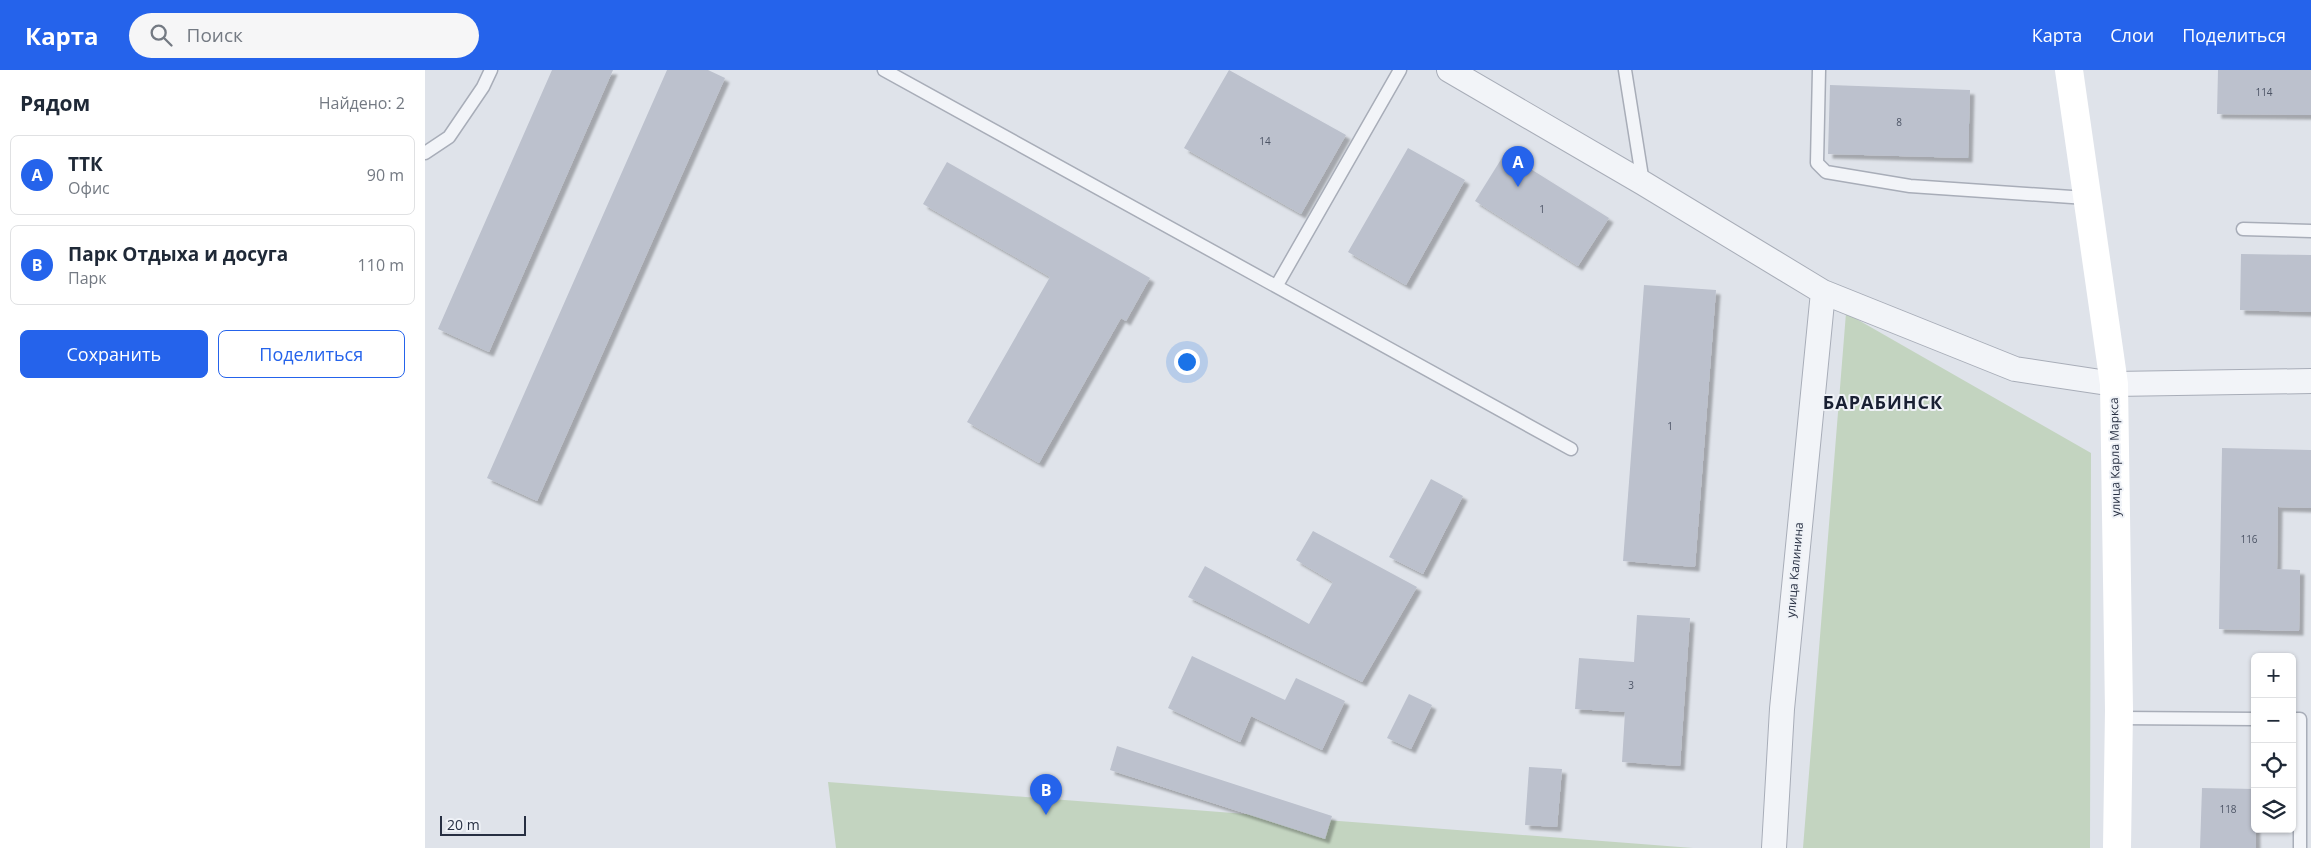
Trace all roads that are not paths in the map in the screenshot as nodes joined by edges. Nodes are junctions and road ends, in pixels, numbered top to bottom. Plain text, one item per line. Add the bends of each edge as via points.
1 (491, 70) edge
2 (884, 70) edge
3 (1399, 70) edge
4 (1449, 70) edge
5 (1625, 70) edge
6 (1819, 70) edge
7 (2069, 70) edge
8 (425, 152) edge
9 (1643, 183) junction
10 (2086, 198) junction
11 (2243, 229) dead end
12 (2311, 231) edge
13 (1277, 285) junction
14 (1823, 292) junction
15 (2311, 381) edge
16 (2114, 384) junction
17 (1571, 449) dead end
18 (2119, 718) junction
19 (2251, 719) edge
20 (2301, 719) edge
21 (1774, 848) edge
22 (2117, 848) edge
23 (2300, 848) edge

1 - 8 lane via 449,137
2 - 13 lane
3 - 13 lane
4 - 9 street
5 - 9 lane
6 - 10 lane via 1817,164 1826,172 1910,186
7 - 10 main road, улица Карла Маркса
9 - 14 street
10 - 16 main road, улица Карла Маркса
11 - 12 lane
13 - 17 lane
14 - 16 street via 2015,369
14 - 21 street, улица Калинина via 1782,709
15 - 16 street
16 - 18 main road, улица Карла Маркса
18 - 19 lane
18 - 22 main road, улица Карла Маркса
20 - 23 lane

